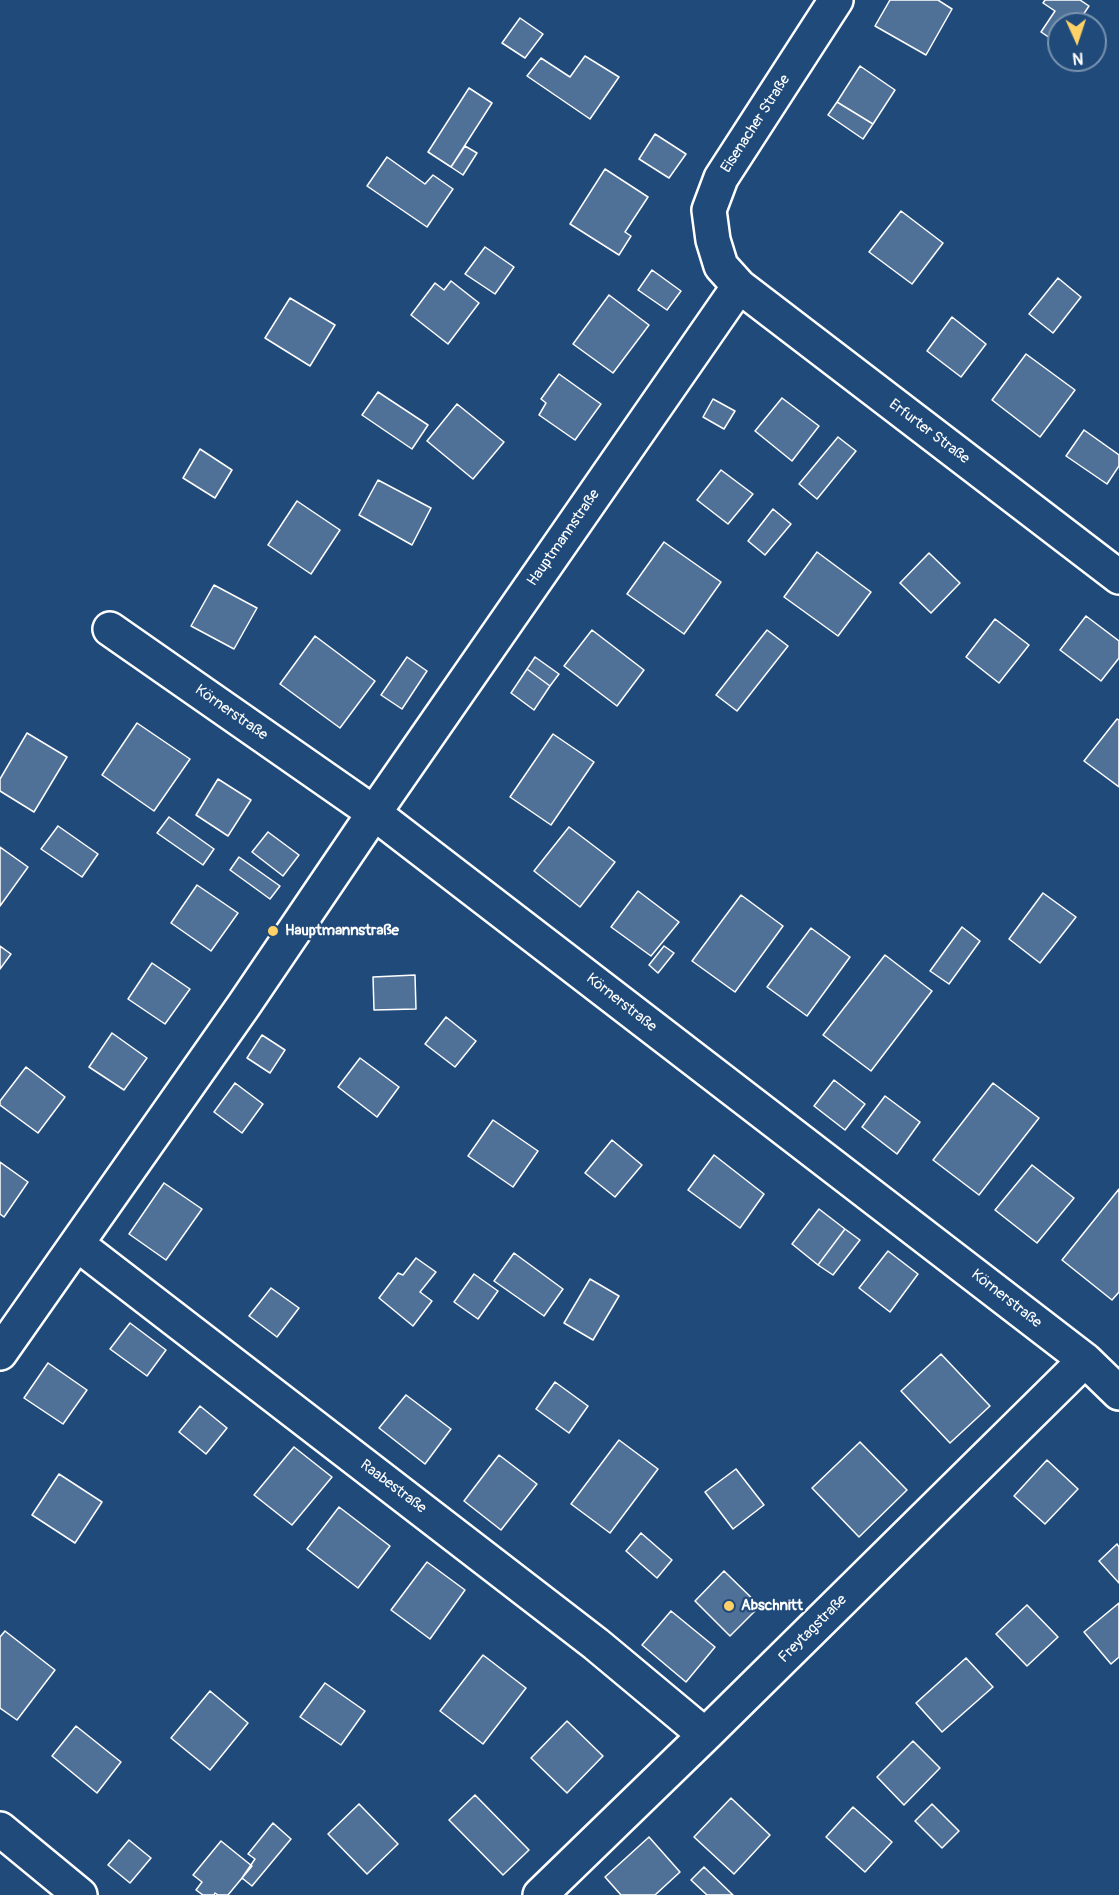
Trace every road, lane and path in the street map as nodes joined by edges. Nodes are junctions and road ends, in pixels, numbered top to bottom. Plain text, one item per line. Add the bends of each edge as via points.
1 (836, 0) edge
2 (739, 286) junction
3 (1119, 577) edge
4 (110, 628) dead end
5 (374, 813) junction
6 (76, 1244) junction
7 (0, 1353) edge
8 (1085, 1360) junction
9 (1119, 1394) edge
10 (705, 1735) junction
11 (0, 1829) edge
12 (80, 1895) edge
13 (540, 1895) edge

1 - 2 street, Eisenacher Straße via 721,178 709,210 721,266
2 - 3 street, Erfurter Straße
2 - 5 street, Hauptmannstraße
4 - 5 street, Körnerstraße
5 - 6 street, Hauptmannstraße
5 - 8 street, Körnerstraße
6 - 7 street, Hauptmannstraße
6 - 10 street, Raabestraße via 596,1644
8 - 9 street, Körnerstraße
8 - 10 street, Freytagstraße
10 - 13 street, Freytagstraße
11 - 12 street

